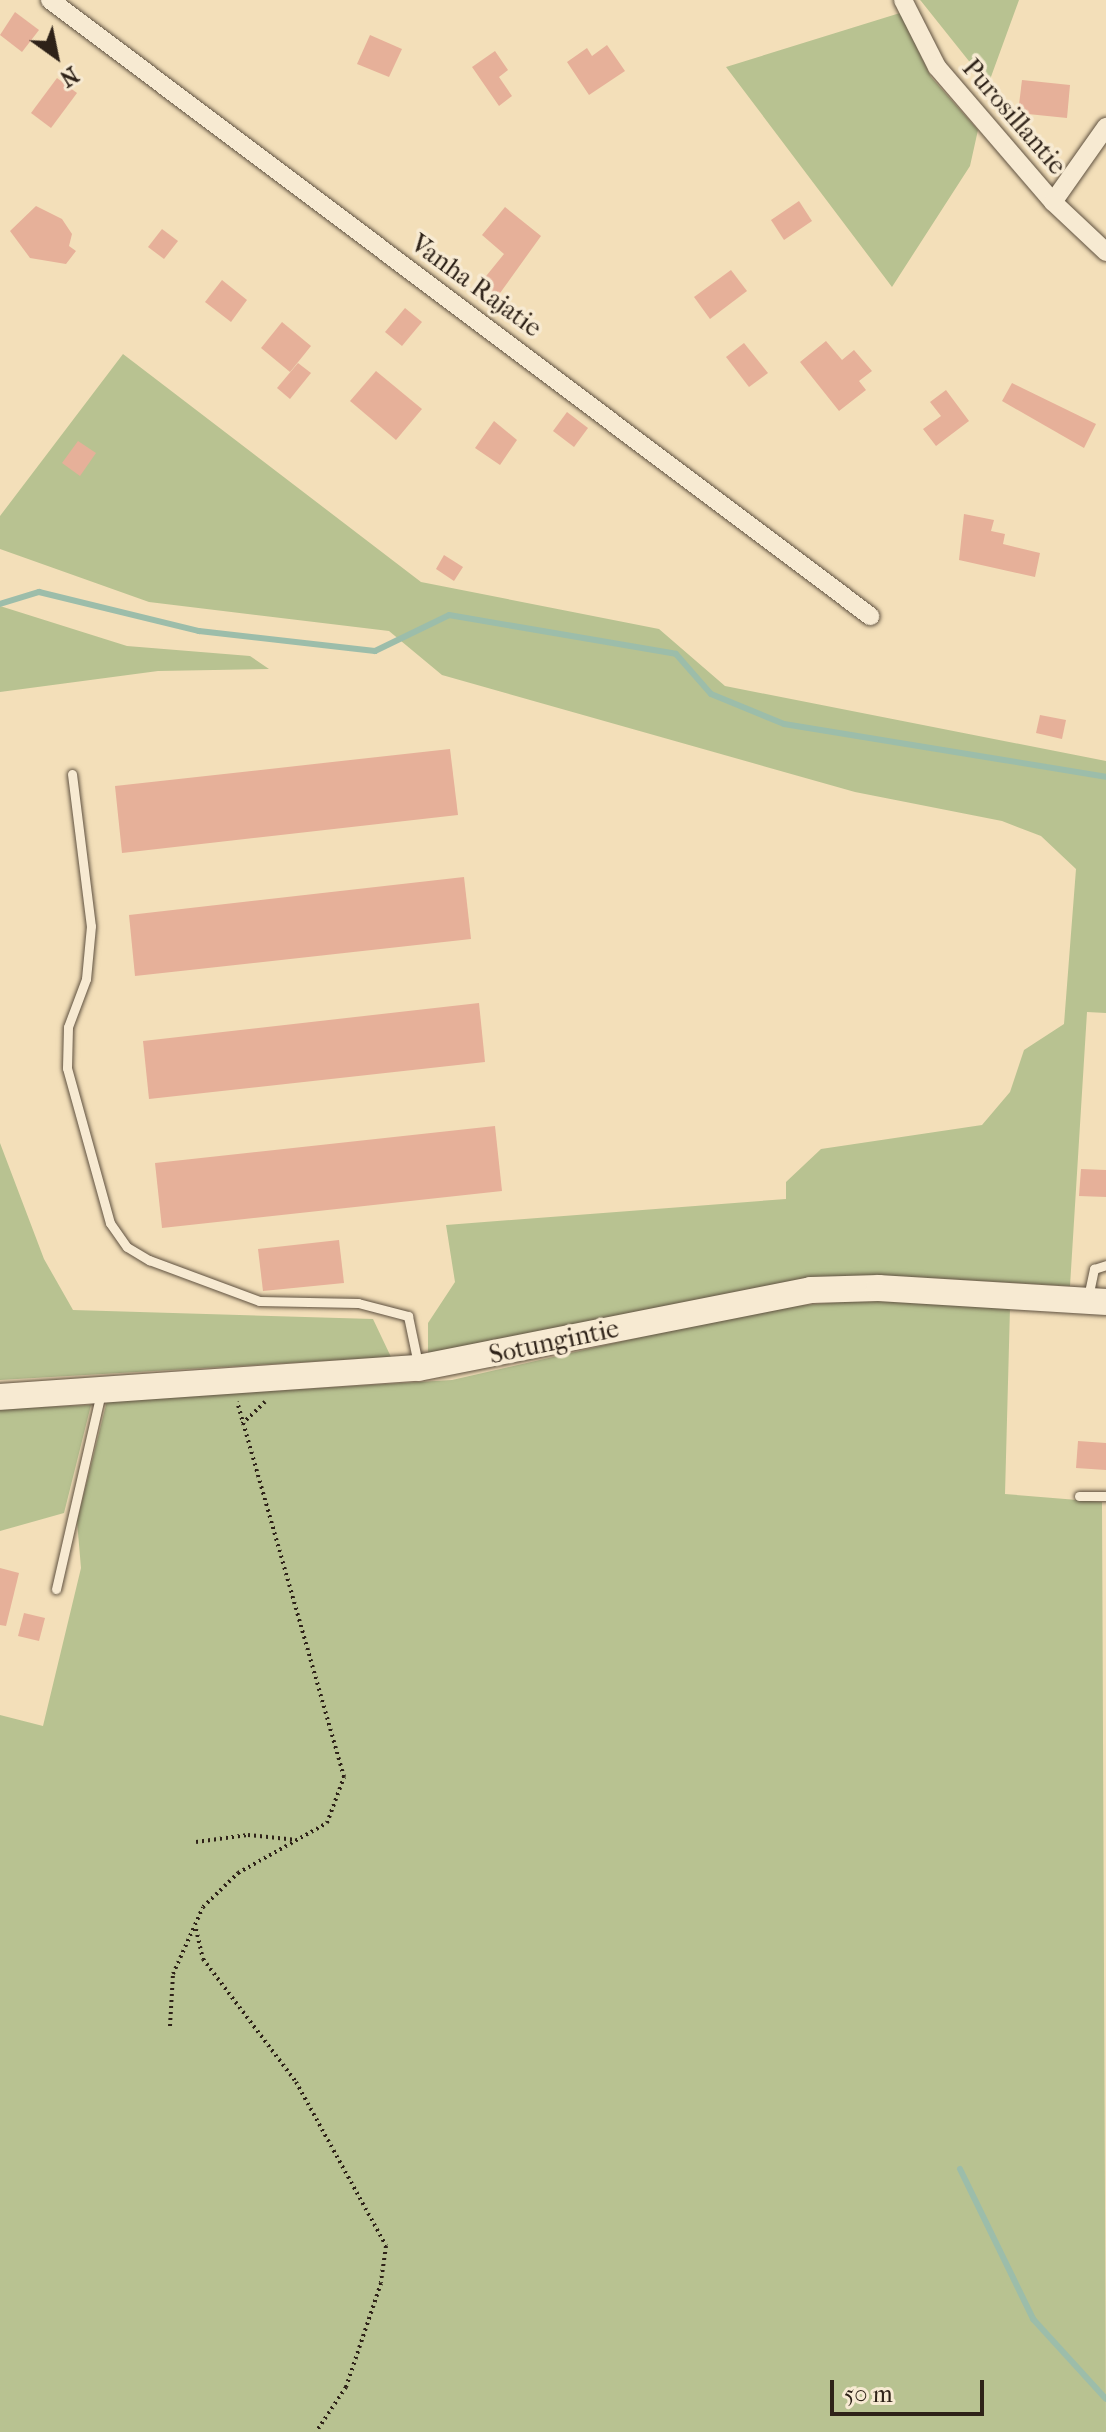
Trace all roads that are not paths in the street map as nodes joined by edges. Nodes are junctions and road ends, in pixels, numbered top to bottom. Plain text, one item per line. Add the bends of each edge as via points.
1 (50, 0) edge
2 (903, 0) edge
3 (1106, 127) edge
4 (1053, 202) junction
5 (1106, 252) edge
6 (870, 616) dead end
7 (72, 774) dead end
8 (1106, 1265) edge
9 (1097, 1301) edge
10 (418, 1368) junction
11 (101, 1392) junction
12 (0, 1397) edge
13 (1079, 1496) dead end
14 (1106, 1496) edge
15 (56, 1589) dead end

1 - 6 street, Vanha Rajatie
2 - 4 street, Purosillantie via 937,67
3 - 4 street
4 - 5 street, Purosillantie
7 - 10 lane via 91,926 86,979 68,1027 67,1068 110,1223 127,1247 149,1260 259,1301 358,1303 408,1316 417,1335
8 - 9 lane via 1094,1269
9 - 10 street, Sotungintie via 879,1288 811,1290
10 - 11 street, Sotungintie
11 - 12 street, Sotungintie
11 - 15 lane
13 - 14 lane

